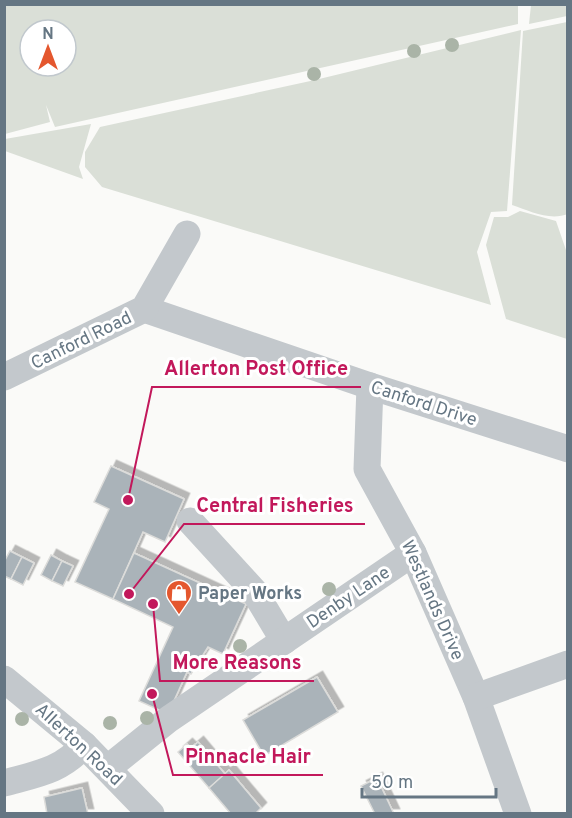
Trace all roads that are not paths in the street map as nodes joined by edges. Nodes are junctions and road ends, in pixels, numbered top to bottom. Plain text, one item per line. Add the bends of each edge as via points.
1 (188, 234) dead end
2 (144, 309) junction
3 (4, 378) edge
4 (370, 386) junction
5 (567, 449) edge
6 (190, 521) dead end
7 (413, 553) junction
8 (284, 641) junction
9 (567, 664) edge
10 (4, 679) edge
11 (476, 697) junction
12 (84, 745) junction
13 (108, 768) junction
14 (4, 783) edge
15 (151, 813) edge
16 (518, 813) edge

1 - 2 street, Canford Road
2 - 3 street, Canford Road
2 - 4 street, Canford Drive
4 - 5 street, Canford Drive
4 - 7 street, Westlands Drive via 367,469
6 - 8 street via 254,591
7 - 8 street, Denby Lane
7 - 11 street, Westlands Drive
8 - 13 street, Denby Lane via 170,719
9 - 11 street
10 - 12 street, Allerton Road via 44,694
11 - 16 street, Westlands Drive
12 - 13 street, Allerton Road
12 - 14 street via 70,760 51,770
13 - 15 street, Allerton Road

